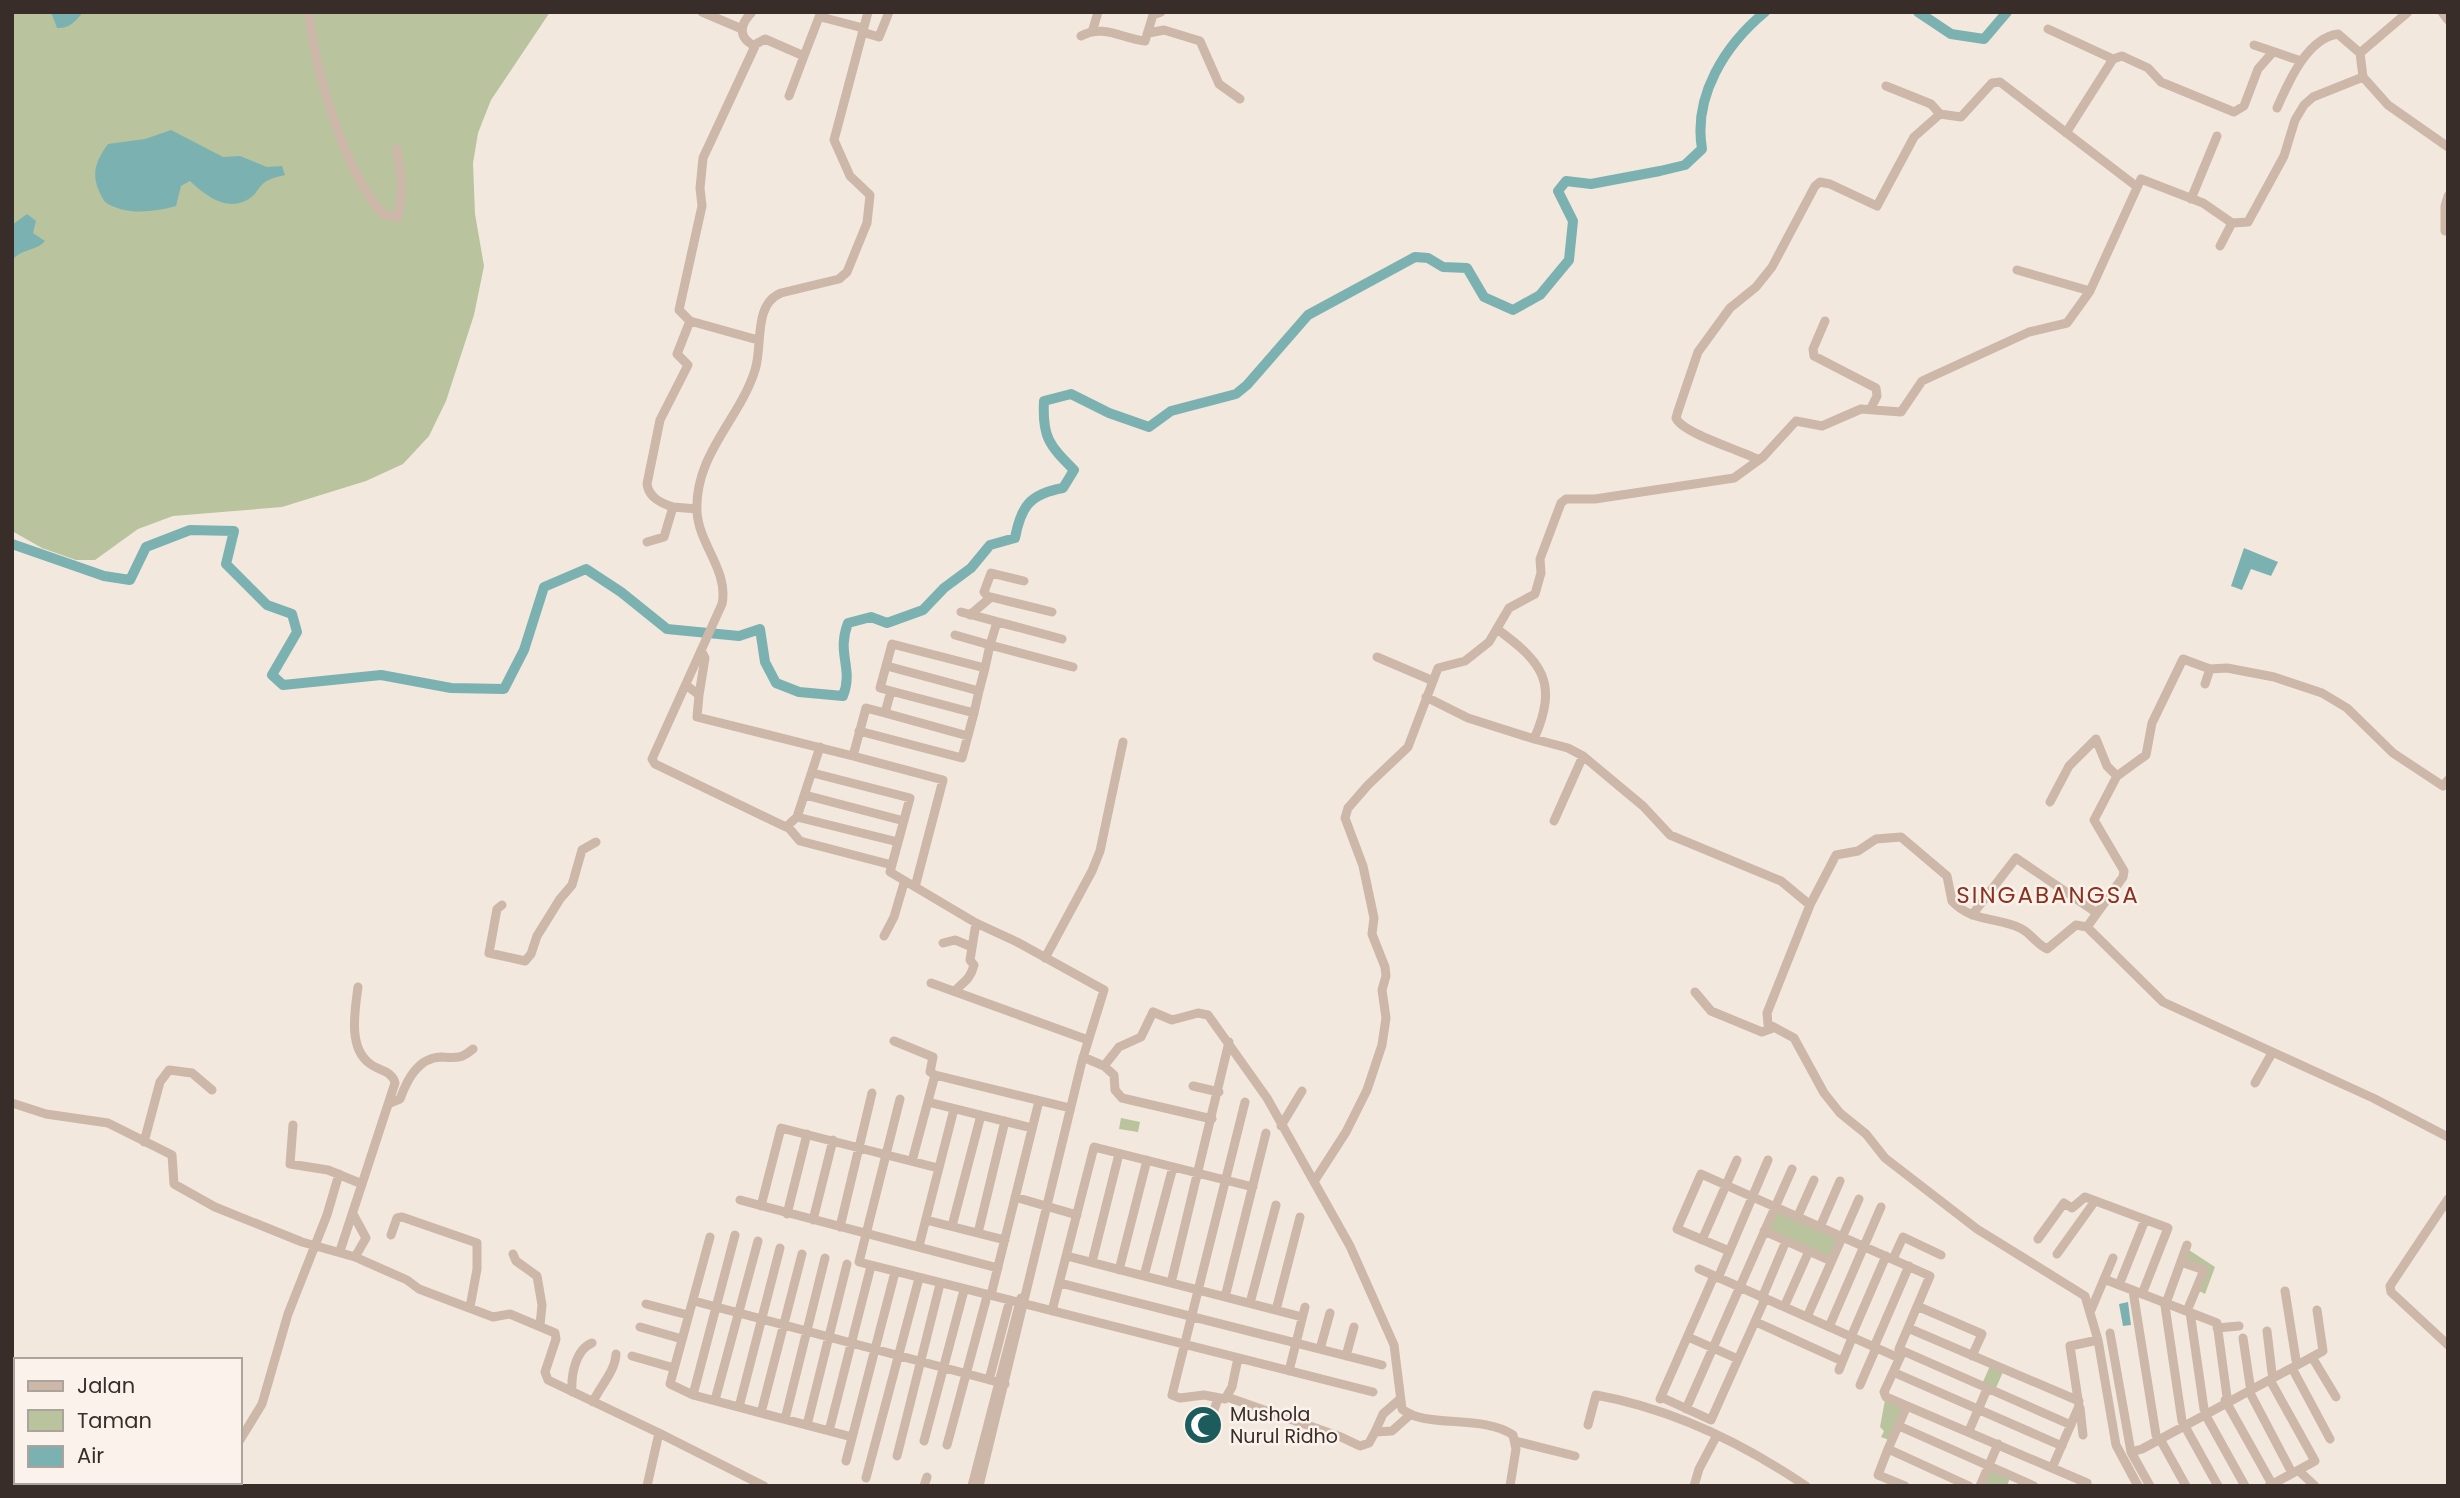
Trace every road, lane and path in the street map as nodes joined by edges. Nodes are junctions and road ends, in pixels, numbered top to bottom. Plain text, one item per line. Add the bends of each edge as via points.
1 (309, 12) edge
2 (702, 12) edge
3 (752, 12) edge
4 (868, 12) edge
5 (889, 12) edge
6 (1098, 12) edge
7 (1161, 12) edge
8 (2408, 12) edge
9 (2442, 12) edge
10 (821, 15) edge
11 (2448, 20) edge
12 (742, 29) junction
13 (1093, 29) junction
14 (2048, 29) dead end
15 (863, 30) junction
16 (1149, 33) junction
17 (1081, 36) dead end
18 (2254, 45) dead end
19 (755, 46) junction
20 (2273, 52) junction
21 (2360, 53) junction
22 (804, 56) junction
23 (2113, 60) junction
24 (2301, 61) junction
25 (2363, 76) junction
26 (1886, 86) dead end
27 (789, 96) dead end
28 (1240, 99) dead end
29 (2277, 108) dead end
30 (1940, 114) junction
31 (2066, 133) junction
32 (2217, 136) dead end
33 (2448, 147) edge
34 (397, 149) dead end
35 (2136, 186) junction
36 (2448, 196) edge
37 (2192, 199) junction
38 (2232, 223) junction
39 (2445, 232) dead end
40 (2220, 246) dead end
41 (2017, 270) dead end
42 (2090, 291) junction
43 (690, 321) junction
44 (1825, 321) dead end
45 (758, 340) junction
46 (1871, 408) junction
47 (1759, 460) junction
48 (673, 507) junction
49 (697, 509) junction
50 (647, 542) dead end
51 (1024, 581) dead end
52 (988, 597) junction
53 (1052, 612) dead end
54 (997, 622) junction
55 (1497, 629) junction
56 (955, 635) dead end
57 (1062, 639) dead end
58 (990, 645) junction
59 (703, 647) junction
60 (1377, 657) dead end
61 (887, 666) junction
62 (1073, 667) dead end
63 (985, 668) junction
64 (2210, 669) junction
65 (1431, 680) junction
66 (2205, 684) dead end
67 (686, 685) junction
68 (891, 691) junction
69 (979, 691) junction
70 (699, 695) junction
71 (1426, 697) junction
72 (885, 713) junction
73 (974, 713) junction
74 (859, 731) junction
75 (968, 736) junction
76 (1534, 739) junction
77 (1123, 742) dead end
78 (820, 747) junction
79 (853, 756) junction
80 (1583, 757) junction
81 (813, 773) junction
82 (2117, 776) junction
83 (2448, 780) edge
84 (805, 795) junction
85 (2050, 802) dead end
86 (797, 817) junction
87 (904, 821) junction
88 (1554, 821) dead end
89 (788, 827) junction
90 (596, 842) dead end
91 (898, 842) junction
92 (892, 865) junction
93 (904, 883) junction
94 (915, 887) junction
95 (502, 905) dead end
96 (1810, 905) junction
97 (2097, 913) junction
98 (1972, 915) junction
99 (976, 923) junction
100 (2087, 927) junction
101 (884, 936) dead end
102 (943, 943) dead end
103 (972, 947) junction
104 (1045, 958) junction
105 (931, 983) dead end
106 (358, 987) dead end
107 (955, 991) junction
108 (1695, 992) dead end
109 (1773, 1028) junction
110 (1088, 1040) junction
111 (894, 1041) dead end
112 (1229, 1042) junction
113 (473, 1049) dead end
114 (2272, 1053) junction
115 (1083, 1056) junction
116 (1104, 1066) junction
117 (935, 1075) junction
118 (2255, 1083) dead end
119 (1193, 1086) dead end
120 (212, 1090) dead end
121 (1302, 1091) dead end
122 (1219, 1092) junction
123 (872, 1093) dead end
124 (900, 1099) dead end
125 (1039, 1101) junction
126 (928, 1102) junction
127 (1245, 1102) dead end
128 (12, 1103) edge
129 (390, 1103) junction
130 (1070, 1108) junction
131 (954, 1109) junction
132 (981, 1115) junction
133 (1212, 1119) junction
134 (1005, 1121) junction
135 (293, 1125) dead end
136 (1280, 1126) junction
137 (1032, 1128) junction
138 (1266, 1133) dead end
139 (807, 1134) junction
140 (2448, 1137) edge
141 (833, 1140) junction
142 (144, 1142) junction
143 (859, 1146) junction
144 (887, 1153) junction
145 (1119, 1154) junction
146 (1147, 1160) junction
147 (1737, 1160) dead end
148 (1768, 1160) dead end
149 (912, 1161) junction
150 (1173, 1167) junction
151 (938, 1168) junction
152 (1792, 1169) dead end
153 (1199, 1173) junction
154 (339, 1174) junction
155 (1225, 1180) junction
156 (1315, 1180) junction
157 (1814, 1180) dead end
158 (1840, 1181) dead end
159 (362, 1184) junction
160 (1726, 1185) junction
161 (1253, 1187) junction
162 (1015, 1197) junction
163 (1752, 1197) junction
164 (1859, 1199) dead end
165 (2448, 1199) edge
166 (740, 1200) dead end
167 (2095, 1201) junction
168 (1276, 1205) dead end
169 (761, 1206) junction
170 (1046, 1206) junction
171 (1775, 1208) junction
172 (1881, 1208) dead end
173 (353, 1214) junction
174 (787, 1214) junction
175 (1077, 1215) junction
176 (1300, 1217) dead end
177 (1797, 1217) junction
178 (813, 1220) junction
179 (926, 1220) junction
180 (2145, 1220) junction
181 (952, 1226) junction
182 (374, 1227) dead end
183 (840, 1227) junction
184 (1820, 1227) junction
185 (1764, 1231) junction
186 (978, 1233) junction
187 (391, 1234) dead end
188 (867, 1234) junction
189 (735, 1235) dead end
190 (1842, 1236) junction
191 (710, 1237) dead end
192 (366, 1238) junction
193 (2038, 1239) dead end
194 (1005, 1240) junction
195 (1702, 1240) junction
196 (758, 1241) dead end
197 (1786, 1241) junction
198 (314, 1245) junction
199 (2187, 1245) dead end
200 (1864, 1246) junction
201 (919, 1247) junction
202 (780, 1248) dead end
203 (340, 1251) junction
204 (1729, 1251) junction
205 (1809, 1251) junction
206 (513, 1254) dead end
207 (802, 1254) dead end
208 (2057, 1254) dead end
209 (1941, 1255) dead end
210 (1067, 1256) junction
211 (355, 1257) junction
212 (1889, 1257) junction
213 (825, 1258) dead end
214 (2113, 1258) dead end
215 (1831, 1261) junction
216 (1092, 1262) junction
217 (2181, 1262) junction
218 (847, 1265) dead end
219 (1909, 1266) junction
220 (998, 1268) junction
221 (1699, 1269) dead end
222 (870, 1270) dead end
223 (1119, 1270) junction
224 (894, 1276) dead end
225 (1144, 1276) junction
226 (1716, 1277) junction
227 (2109, 1281) dead end
228 (918, 1282) dead end
229 (1060, 1283) junction
230 (1171, 1283) junction
231 (2119, 1285) junction
232 (939, 1288) dead end
233 (1740, 1288) junction
234 (1198, 1290) junction
235 (2285, 1291) dead end
236 (2138, 1292) junction
237 (963, 1294) dead end
238 (1225, 1297) junction
239 (988, 1298) junction
240 (1764, 1298) junction
241 (694, 1301) junction
242 (1250, 1303) junction
243 (2165, 1303) junction
244 (646, 1304) dead end
245 (1021, 1304) junction
246 (1917, 1306) junction
247 (470, 1307) junction
248 (716, 1307) junction
249 (1008, 1307) dead end
250 (1784, 1307) junction
251 (1276, 1310) junction
252 (2091, 1310) junction
253 (2317, 1310) dead end
254 (1052, 1311) junction
255 (2189, 1312) junction
256 (738, 1313) junction
257 (1330, 1313) dead end
258 (688, 1315) junction
259 (1191, 1316) junction
260 (1807, 1317) junction
261 (761, 1320) junction
262 (1756, 1322) junction
263 (540, 1325) junction
264 (784, 1325) junction
265 (2239, 1325) dead end
266 (640, 1327) dead end
267 (1353, 1327) dead end
268 (1829, 1327) junction
269 (1908, 1328) junction
270 (2217, 1328) junction
271 (806, 1331) junction
272 (2267, 1331) dead end
273 (2110, 1333) dead end
274 (829, 1337) junction
275 (1688, 1337) junction
276 (1852, 1337) junction
277 (2243, 1338) dead end
278 (682, 1339) junction
279 (2098, 1340) junction
280 (592, 1343) dead end
281 (851, 1343) junction
282 (1296, 1343) junction
283 (1184, 1344) junction
284 (2448, 1345) edge
285 (2322, 1346) junction
286 (1875, 1347) junction
287 (1713, 1348) junction
288 (1320, 1349) junction
289 (875, 1350) junction
290 (616, 1354) dead end
291 (1901, 1354) junction
292 (899, 1355) junction
293 (632, 1356) dead end
294 (1346, 1356) junction
295 (1972, 1356) junction
296 (2312, 1357) junction
297 (1238, 1358) junction
298 (1738, 1359) junction
299 (921, 1362) junction
300 (2294, 1364) junction
301 (1382, 1365) dead end
302 (674, 1368) junction
303 (944, 1368) junction
304 (1289, 1371) junction
305 (1893, 1372) junction
306 (966, 1374) junction
307 (2273, 1375) junction
308 (997, 1382) junction
309 (1860, 1385) dead end
310 (2249, 1388) junction
311 (1987, 1389) junction
312 (572, 1392) junction
313 (1373, 1392) dead end
314 (693, 1395) junction
315 (1661, 1397) junction
316 (2336, 1397) dead end
317 (1222, 1398) junction
318 (2226, 1399) junction
319 (1399, 1400) junction
320 (715, 1401) junction
321 (593, 1402) junction
322 (2079, 1404) junction
323 (1907, 1406) junction
324 (739, 1407) junction
325 (1656, 1409) junction
326 (1686, 1409) junction
327 (1978, 1410) junction
328 (2205, 1412) junction
329 (761, 1413) junction
330 (1411, 1414) junction
331 (785, 1419) junction
332 (1210, 1421) dead end
333 (2183, 1423) junction
334 (807, 1425) junction
335 (1588, 1425) dead end
336 (2071, 1425) junction
337 (1899, 1426) junction
338 (829, 1431) junction
339 (1969, 1431) junction
340 (1375, 1432) junction
341 (659, 1433) junction
342 (1717, 1435) junction
343 (2083, 1435) dead end
344 (242, 1437) edge
345 (852, 1437) junction
346 (2158, 1437) junction
347 (2330, 1439) dead end
348 (924, 1441) dead end
349 (1515, 1441) junction
350 (1998, 1444) junction
351 (947, 1445) dead end
352 (2062, 1446) junction
353 (1888, 1450) junction
354 (2131, 1452) junction
355 (897, 1456) dead end
356 (1575, 1456) dead end
357 (2122, 1457) junction
358 (846, 1461) dead end
359 (1989, 1466) junction
360 (2052, 1468) junction
361 (2295, 1471) junction
362 (1878, 1475) junction
363 (866, 1478) dead end
364 (2011, 1481) edge
365 (2274, 1484) edge
366 (1901, 1485) edge
367 (647, 1486) edge
368 (764, 1486) edge
369 (972, 1486) edge
370 (979, 1486) edge
371 (1510, 1486) edge
372 (1694, 1486) edge
373 (1806, 1486) edge
374 (1874, 1486) edge
375 (1969, 1486) edge
376 (1980, 1486) edge
377 (2034, 1486) edge
378 (2086, 1486) edge
379 (2138, 1486) edge
380 (2150, 1486) edge
381 (2186, 1486) edge
382 (2217, 1486) edge
383 (2245, 1486) edge
384 (2315, 1486) edge

1 - 34 street via 339,135 368,198 384,215 398,216 402,187
2 - 12 street
3 - 12 street
4 - 15 street
5 - 15 street via 879,37
6 - 13 street
7 - 16 street via 1153,15
8 - 21 street
9 - 11 street
10 - 15 street
10 - 22 street
12 - 19 street via 744,40
13 - 16 street via 1142,41
13 - 17 street
14 - 23 street
15 - 45 street via 834,140 850,176 870,195 867,223 850,268 839,279 773,296
16 - 28 street via 1164,30 1200,41 1219,84
18 - 20 street
19 - 22 street via 765,39
19 - 43 street via 703,158 702,206 679,304 682,316
20 - 23 street via 2258,69 2244,106 2234,112 2161,82 2126,56
20 - 24 street
21 - 24 street via 2338,34
21 - 25 street
22 - 27 street
23 - 31 street
24 - 29 street
25 - 33 street via 2388,105
25 - 38 street via 2304,105 2284,156 2250,220
26 - 30 street via 1931,104
30 - 31 street via 1961,117 1996,81
30 - 47 street via 1914,137 1877,206 1830,184 1815,186 1772,267 1730,308 1698,352 1678,423 1689,432
31 - 35 street
32 - 37 street
35 - 37 street via 2144,179
35 - 42 street
36 - 39 street
37 - 38 street
38 - 40 street
41 - 42 street
42 - 46 street via 2063,326 2029,332 1922,381 1901,412
43 - 45 street
43 - 48 street via 677,354 688,365 660,420 647,484 660,503
44 - 46 street via 1812,353 1876,388
45 - 49 street via 756,369 710,453
46 - 47 street via 1822,426 1796,421
47 - 55 street via 1734,478 1595,499 1566,499 1540,559 1538,589 1509,608
48 - 49 street
48 - 50 street via 664,537
49 - 59 street via 702,534 724,585 722,604
51 - 52 street via 989,574 984,592
52 - 53 street
52 - 54 street via 966,614
54 - 57 street
54 - 58 street
55 - 65 street via 1489,642 1465,661 1437,668
55 - 76 street via 1527,651 1545,678
56 - 58 street
58 - 62 street
58 - 63 street
59 - 67 street
59 - 70 street
60 - 65 street
61 - 63 street via 892,644
61 - 68 street via 880,688
61 - 69 street
63 - 69 street
64 - 66 street
64 - 82 street via 2180,660 2152,723 2146,755
64 - 83 street via 2274,677 2322,693 2347,708 2409,764 2443,786
65 - 71 street
67 - 70 street
67 - 89 street via 653,753 655,764
68 - 72 street
68 - 73 street
69 - 73 street
70 - 78 street via 699,718
71 - 76 street via 1468,718
71 - 156 street via 1408,747 1368,785 1345,818 1363,866 1374,918 1372,934 1385,967 1386,1018 1367,1090
72 - 74 street via 866,708
72 - 75 street
73 - 75 street
74 - 75 street via 962,758
74 - 79 street
76 - 80 street
77 - 104 street via 1100,851
78 - 79 street
78 - 81 street
79 - 94 street via 944,780
80 - 88 street
80 - 96 street via 1643,806 1670,835 1781,881
81 - 84 street
81 - 87 street via 910,798
82 - 85 street via 2107,766 2096,739 2069,766
82 - 97 street via 2094,820 2122,864 2123,877
84 - 86 street
84 - 87 street
86 - 89 street
86 - 91 street
87 - 91 street
89 - 92 street via 800,841
90 - 95 street via 582,850 572,885 524,961 489,953 497,909
91 - 92 street
92 - 93 street via 890,873
93 - 94 street
93 - 101 street
94 - 99 street
96 - 98 street via 1836,855 1894,836 1906,839 1947,876 1952,901
96 - 109 street via 1767,1013 1766,1021
97 - 98 street via 2016,858
97 - 100 street
98 - 100 street via 2019,927 2047,949 2076,925
99 - 103 street
99 - 104 street
100 - 114 street via 2143,979 2156,998
102 - 103 street via 955,940
103 - 107 street via 972,974
104 - 110 street via 1103,989
105 - 107 street
106 - 129 street via 354,1018 359,1047 367,1062 393,1076
107 - 110 street
108 - 109 street via 1714,1012 1762,1032
109 - 252 street via 1794,1038 1824,1093 1885,1158 1977,1229 2081,1292
110 - 115 street
111 - 117 street via 932,1056 930,1071
112 - 116 street via 1204,1013 1172,1020 1153,1012 1140,1037 1119,1046
112 - 122 street
112 - 136 street
113 - 129 street via 461,1058 435,1058 415,1068 400,1099
114 - 118 street
114 - 140 street
115 - 116 street
115 - 130 street
116 - 133 street via 1114,1075 1115,1090 1122,1098
117 - 125 street
117 - 126 street
119 - 122 street
120 - 142 street via 192,1073 169,1070 160,1082
121 - 136 street
122 - 133 street
123 - 143 street
124 - 144 street
125 - 130 street
125 - 137 street
126 - 131 street
126 - 149 street
127 - 155 street
128 - 142 street via 46,1114 108,1123
129 - 159 street
130 - 170 street
131 - 132 street
131 - 151 street
132 - 134 street
132 - 181 street
133 - 153 street
134 - 137 street
134 - 186 street
135 - 154 street via 290,1164
136 - 156 street
137 - 162 street
138 - 161 street
139 - 141 street
139 - 169 street via 780,1129
139 - 174 street
141 - 143 street
141 - 178 street
142 - 198 street via 172,1155 174,1184 215,1206
143 - 144 street
143 - 183 street
144 - 149 street
144 - 188 street
145 - 146 street
145 - 175 street via 1094,1147
145 - 216 street
146 - 150 street
146 - 223 street
147 - 160 street
148 - 163 street
149 - 151 street
150 - 153 street
150 - 225 street
151 - 179 street
152 - 171 street
153 - 155 street
153 - 230 street
154 - 159 street
154 - 198 street
155 - 161 street
155 - 234 street
156 - 319 street via 1391,1336
157 - 177 street
158 - 184 street
159 - 173 street
160 - 163 street
160 - 195 street
160 - 195 street via 1701,1174 1677,1228
161 - 238 street
162 - 170 street
162 - 194 street
163 - 171 street
163 - 204 street
164 - 190 street
165 - 284 street via 2390,1286
166 - 169 street
167 - 180 street
167 - 193 street via 2085,1197 2072,1209 2064,1203
167 - 208 street
168 - 242 street
169 - 174 street
170 - 175 street
170 - 245 street
171 - 177 street
171 - 185 street
172 - 200 street
173 - 192 street
173 - 203 street
174 - 178 street
175 - 210 street
176 - 251 street
177 - 184 street
178 - 183 street
179 - 181 street
179 - 201 street
180 - 231 street
180 - 236 street via 2168,1228
181 - 186 street
182 - 192 street
183 - 188 street
184 - 190 street
185 - 197 street
185 - 233 street
186 - 194 street
187 - 247 street via 397,1218 402,1217 477,1243
188 - 201 street
188 - 239 street via 859,1262
189 - 248 street
190 - 200 street
190 - 215 street
191 - 241 street
192 - 211 street
194 - 220 street
195 - 204 street
196 - 256 street
197 - 205 street
197 - 240 street
198 - 203 street
198 - 344 street via 262,1404
199 - 217 street
200 - 212 street
200 - 268 street
201 - 220 street
202 - 261 street
203 - 211 street
204 - 226 street
205 - 215 street
205 - 250 street
206 - 263 street via 537,1276
207 - 264 street
209 - 212 street via 1903,1237
210 - 216 street
210 - 229 street
211 - 247 street via 419,1289
212 - 219 street
212 - 276 street
213 - 271 street
214 - 252 street
215 - 260 street
216 - 223 street
217 - 243 street
217 - 255 street via 2204,1270
218 - 274 street
219 - 246 street via 1930,1276
219 - 286 street
220 - 239 street
221 - 226 street
222 - 281 street
223 - 225 street
224 - 289 street
225 - 230 street
226 - 233 street
226 - 275 street
227 - 231 street
228 - 292 street
229 - 254 street
229 - 259 street
230 - 234 street
231 - 236 street
232 - 299 street
233 - 240 street
233 - 287 street
234 - 238 street
234 - 259 street
235 - 300 street
236 - 243 street
236 - 346 street
237 - 303 street
238 - 242 street
239 - 245 street
239 - 306 street
240 - 250 street
240 - 262 street
241 - 248 street
241 - 258 street
242 - 251 street
243 - 255 street
243 - 333 street
244 - 258 street
245 - 254 street
245 - 308 street
246 - 269 street
246 - 295 street via 1982,1334
247 - 263 street via 494,1317 510,1314
248 - 256 street
248 - 314 street
249 - 308 street
250 - 260 street
251 - 282 street via 1304,1312
252 - 279 street
253 - 285 street
254 - 283 street
255 - 270 street via 2217,1322
255 - 328 street
256 - 261 street
256 - 320 street
257 - 288 street
258 - 278 street
259 - 282 street
259 - 283 street
260 - 268 street
261 - 264 street
261 - 324 street
262 - 276 street via 1841,1366
262 - 298 street
263 - 312 street via 556,1336 546,1378
264 - 271 street
264 - 329 street
265 - 270 street
266 - 278 street
267 - 294 street
268 - 276 street
269 - 291 street
269 - 295 street
270 - 318 street
271 - 274 street
271 - 331 street
272 - 307 street
273 - 354 street
274 - 281 street
274 - 334 street
275 - 287 street
275 - 315 street
276 - 286 street
277 - 310 street
278 - 302 street
279 - 322 street via 2070,1346
279 - 357 street via 2114,1436
280 - 312 street via 581,1352
281 - 289 street
281 - 338 street
282 - 288 street
282 - 304 street
283 - 297 street
283 - 317 street via 1172,1395
285 - 296 street via 2323,1351
285 - 300 street
286 - 291 street
286 - 309 street
287 - 298 street
287 - 326 street
288 - 294 street
289 - 292 street
289 - 345 street
290 - 321 street via 615,1366
291 - 305 street
291 - 311 street
292 - 299 street
292 - 363 street
293 - 302 street
294 - 301 street
295 - 322 street
296 - 300 street
296 - 316 street
297 - 304 street
297 - 317 street via 1232,1387
298 - 326 street via 1711,1420
299 - 303 street
299 - 355 street
300 - 307 street
300 - 347 street
302 - 314 street via 670,1384
303 - 306 street
303 - 348 street
304 - 313 street
305 - 323 street via 1886,1397
305 - 327 street
306 - 308 street
306 - 351 street
307 - 310 street
307 - 361 street via 2315,1461
308 - 369 street
308 - 370 street
310 - 318 street
310 - 361 street
311 - 327 street
311 - 336 street
312 - 321 street
314 - 320 street
315 - 325 street
315 - 326 street
317 - 332 street
317 - 340 street via 1360,1446
318 - 328 street
318 - 365 street
319 - 330 street via 1402,1409
319 - 340 street via 1383,1413
320 - 324 street
321 - 341 street
322 - 336 street
322 - 343 street
323 - 337 street
323 - 339 street
324 - 329 street
325 - 335 street via 1596,1395
325 - 342 street
327 - 339 street
327 - 352 street
328 - 333 street
328 - 383 street
329 - 331 street
330 - 340 street via 1392,1432
330 - 349 street via 1500,1429
331 - 334 street
333 - 346 street
333 - 382 street
334 - 338 street
336 - 352 street
337 - 353 street
337 - 359 street
338 - 345 street
339 - 350 street
341 - 367 street
341 - 368 street
342 - 372 street
342 - 373 street
345 - 358 street
346 - 354 street
346 - 381 street
349 - 356 street
349 - 371 street
350 - 359 street
350 - 360 street
352 - 360 street
353 - 362 street
353 - 375 street
354 - 357 street
354 - 380 street
357 - 379 street
359 - 364 street
359 - 376 street
360 - 378 street
361 - 365 street
361 - 384 street
362 - 366 street
362 - 374 street
364 - 377 street

